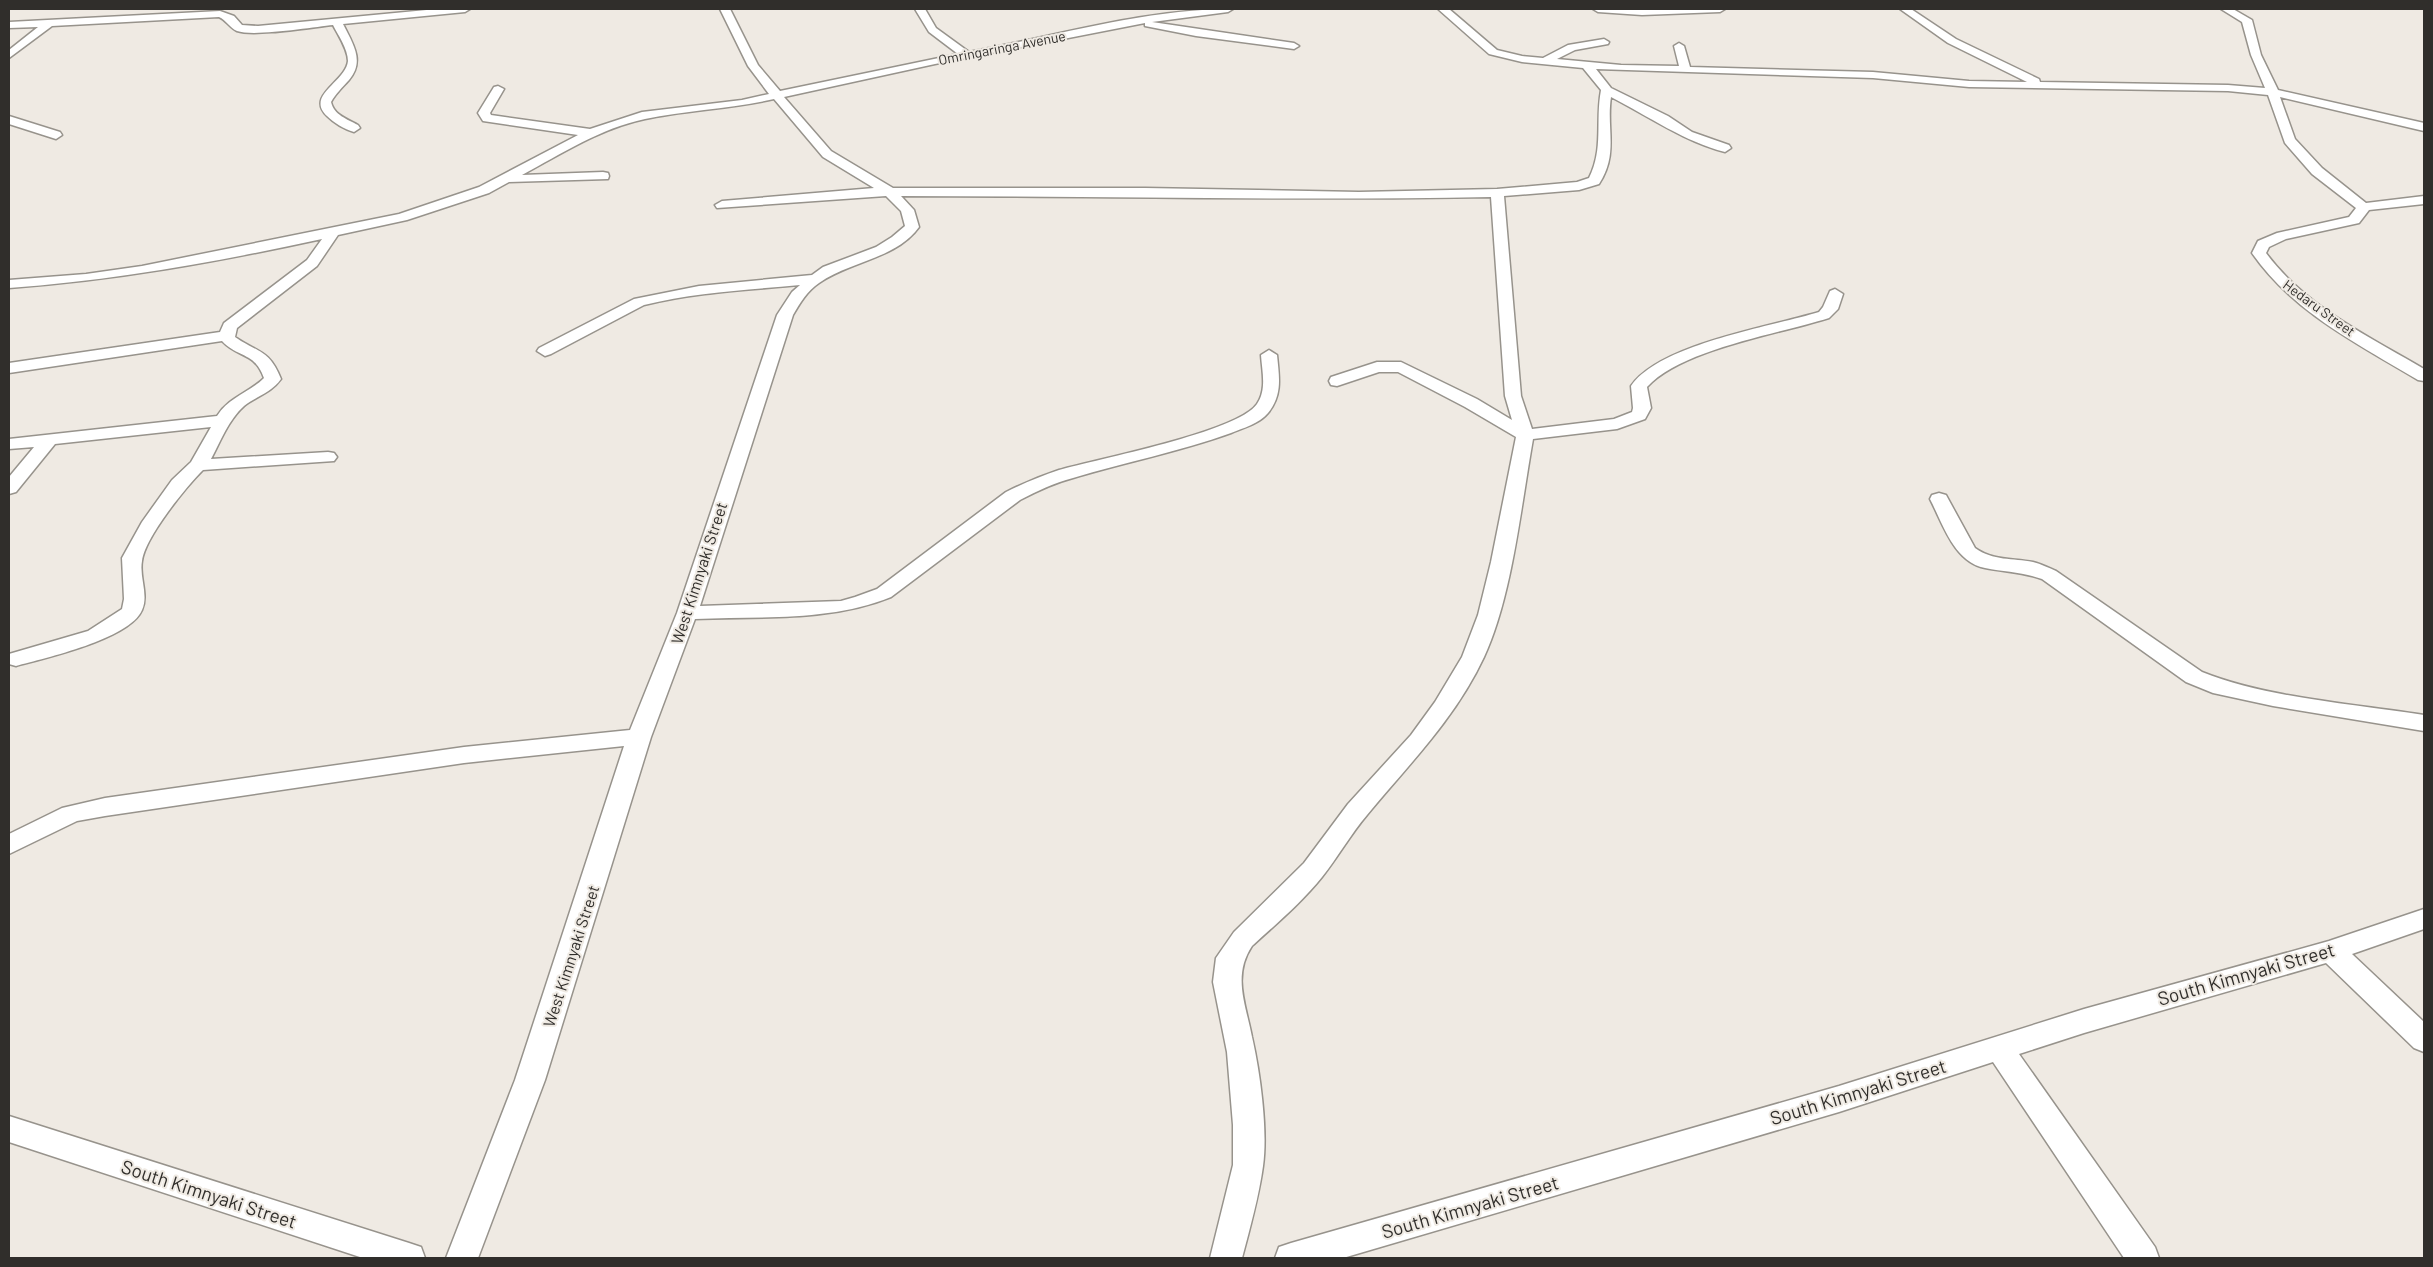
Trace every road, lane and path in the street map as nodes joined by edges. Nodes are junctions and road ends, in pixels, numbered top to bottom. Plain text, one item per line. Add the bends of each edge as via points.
1 (465, 9) edge
2 (725, 9) edge
3 (920, 9) edge
4 (1228, 9) edge
5 (1443, 9) edge
6 (1598, 9) edge
7 (1720, 9) edge
8 (1905, 9) edge
9 (2226, 9) edge
10 (220, 11) edge
11 (420, 11) edge
12 (1138, 21) junction
13 (50, 22) junction
14 (337, 22) junction
15 (9, 25) edge
16 (1604, 42) dead end
17 (1294, 46) dead end
18 (1679, 46) dead end
19 (966, 54) junction
20 (9, 55) edge
21 (1547, 60) junction
22 (1586, 64) junction
23 (1686, 70) junction
24 (2045, 85) junction
25 (498, 89) dead end
26 (1607, 90) junction
27 (2273, 92) junction
28 (778, 96) junction
29 (9, 120) edge
30 (2424, 127) edge
31 (354, 128) dead end
32 (591, 133) junction
33 (56, 135) dead end
34 (1725, 148) dead end
35 (604, 176) dead end
36 (506, 180) junction
37 (890, 192) junction
38 (1497, 193) junction
39 (2424, 200) edge
40 (722, 205) dead end
41 (2363, 207) junction
42 (332, 233) junction
43 (812, 279) junction
44 (9, 284) edge
45 (1835, 294) dead end
46 (226, 336) junction
47 (545, 351) dead end
48 (1269, 355) dead end
49 (9, 368) edge
50 (2424, 376) edge
51 (1337, 381) dead end
52 (222, 420) junction
53 (1526, 435) junction
54 (49, 440) junction
55 (9, 444) edge
56 (328, 457) dead end
57 (198, 465) junction
58 (9, 488) edge
59 (1939, 499) dead end
60 (687, 613) junction
61 (16, 659) dead end
62 (2424, 723) edge
63 (639, 737) junction
64 (9, 845) edge
65 (2424, 919) edge
66 (2331, 951) junction
67 (2424, 1040) edge
68 (1999, 1048) junction
69 (9, 1129) edge
70 (409, 1258) edge
71 (462, 1258) edge
72 (1226, 1258) edge
73 (1291, 1258) edge
74 (2143, 1258) edge

1 - 11 street
2 - 28 street, West Kimnyaki Street via 752,66
3 - 19 street via 922,18 939,36
4 - 12 street, Omringaringa Avenue
5 - 21 street via 1493,52 1509,57
6 - 7 street via 1642,12
8 - 24 street via 1966,50
9 - 27 street via 2247,20 2256,55
10 - 13 street
10 - 14 street via 236,26 245,29
11 - 14 street
12 - 17 street via 1196,33
12 - 19 street, Omringaringa Avenue
13 - 15 street
13 - 20 street
14 - 31 street via 354,60 352,68 327,99 327,110 334,119
16 - 21 street via 1572,47
18 - 23 street
19 - 28 street, Omringaringa Avenue
21 - 22 street
22 - 23 street
22 - 26 street
23 - 24 street via 1872,75 1969,84
24 - 27 street via 2176,86
25 - 32 street via 484,113 487,118
26 - 34 street via 1688,135
26 - 38 street via 1603,111 1606,139 1603,163 1594,181 1578,186
27 - 30 street
27 - 41 street via 2290,140 2300,154
28 - 32 street, Omringaringa Avenue via 722,107 642,116
28 - 37 street, West Kimnyaki Street via 827,154
29 - 33 street
32 - 36 street, Omringaringa Avenue
35 - 36 street
36 - 42 street via 437,206
37 - 38 street via 1359,196
37 - 40 street
37 - 43 street, West Kimnyaki Street via 907,210 912,222 906,234 891,244
38 - 53 street via 1513,396
39 - 41 street
41 - 50 street, Hedaru Street via 2362,213 2354,220 2282,236 2263,244 2259,253 2278,278 2321,313
42 - 44 street via 115,274
42 - 46 street via 312,263 240,316
43 - 47 street via 699,290 639,302
43 - 60 street, West Kimnyaki Street via 799,292 785,315
45 - 53 street via 1824,314 1708,347 1649,376 1639,386 1642,408 1639,415 1631,420
46 - 49 street
46 - 52 street via 234,344 258,354 269,367 273,379 232,408
48 - 60 street via 1272,392 1267,406 1255,416 1156,451 1052,477 1030,487 1013,496 884,593 841,607
51 - 53 street via 1377,367 1401,367
52 - 54 street
52 - 57 street
53 - 72 street via 1502,562 1473,657 1419,741 1357,810 1307,877 1243,939 1230,958 1227,982 1241,1052 1248,1164
54 - 55 street
54 - 58 street
56 - 57 street
57 - 61 street via 168,499 132,558 134,599 127,616 96,636
59 - 62 street via 1967,551 1975,557 2032,568 2048,575 2194,677 2221,688 2272,699
60 - 63 street, West Kimnyaki Street
63 - 64 street via 464,754 105,807 71,814
63 - 71 street, West Kimnyaki Street via 530,1080
65 - 66 street, South Kimnyaki Street
66 - 67 street
66 - 68 street, South Kimnyaki Street
68 - 73 street, South Kimnyaki Street via 1820,1104
68 - 74 street
69 - 70 street, South Kimnyaki Street

